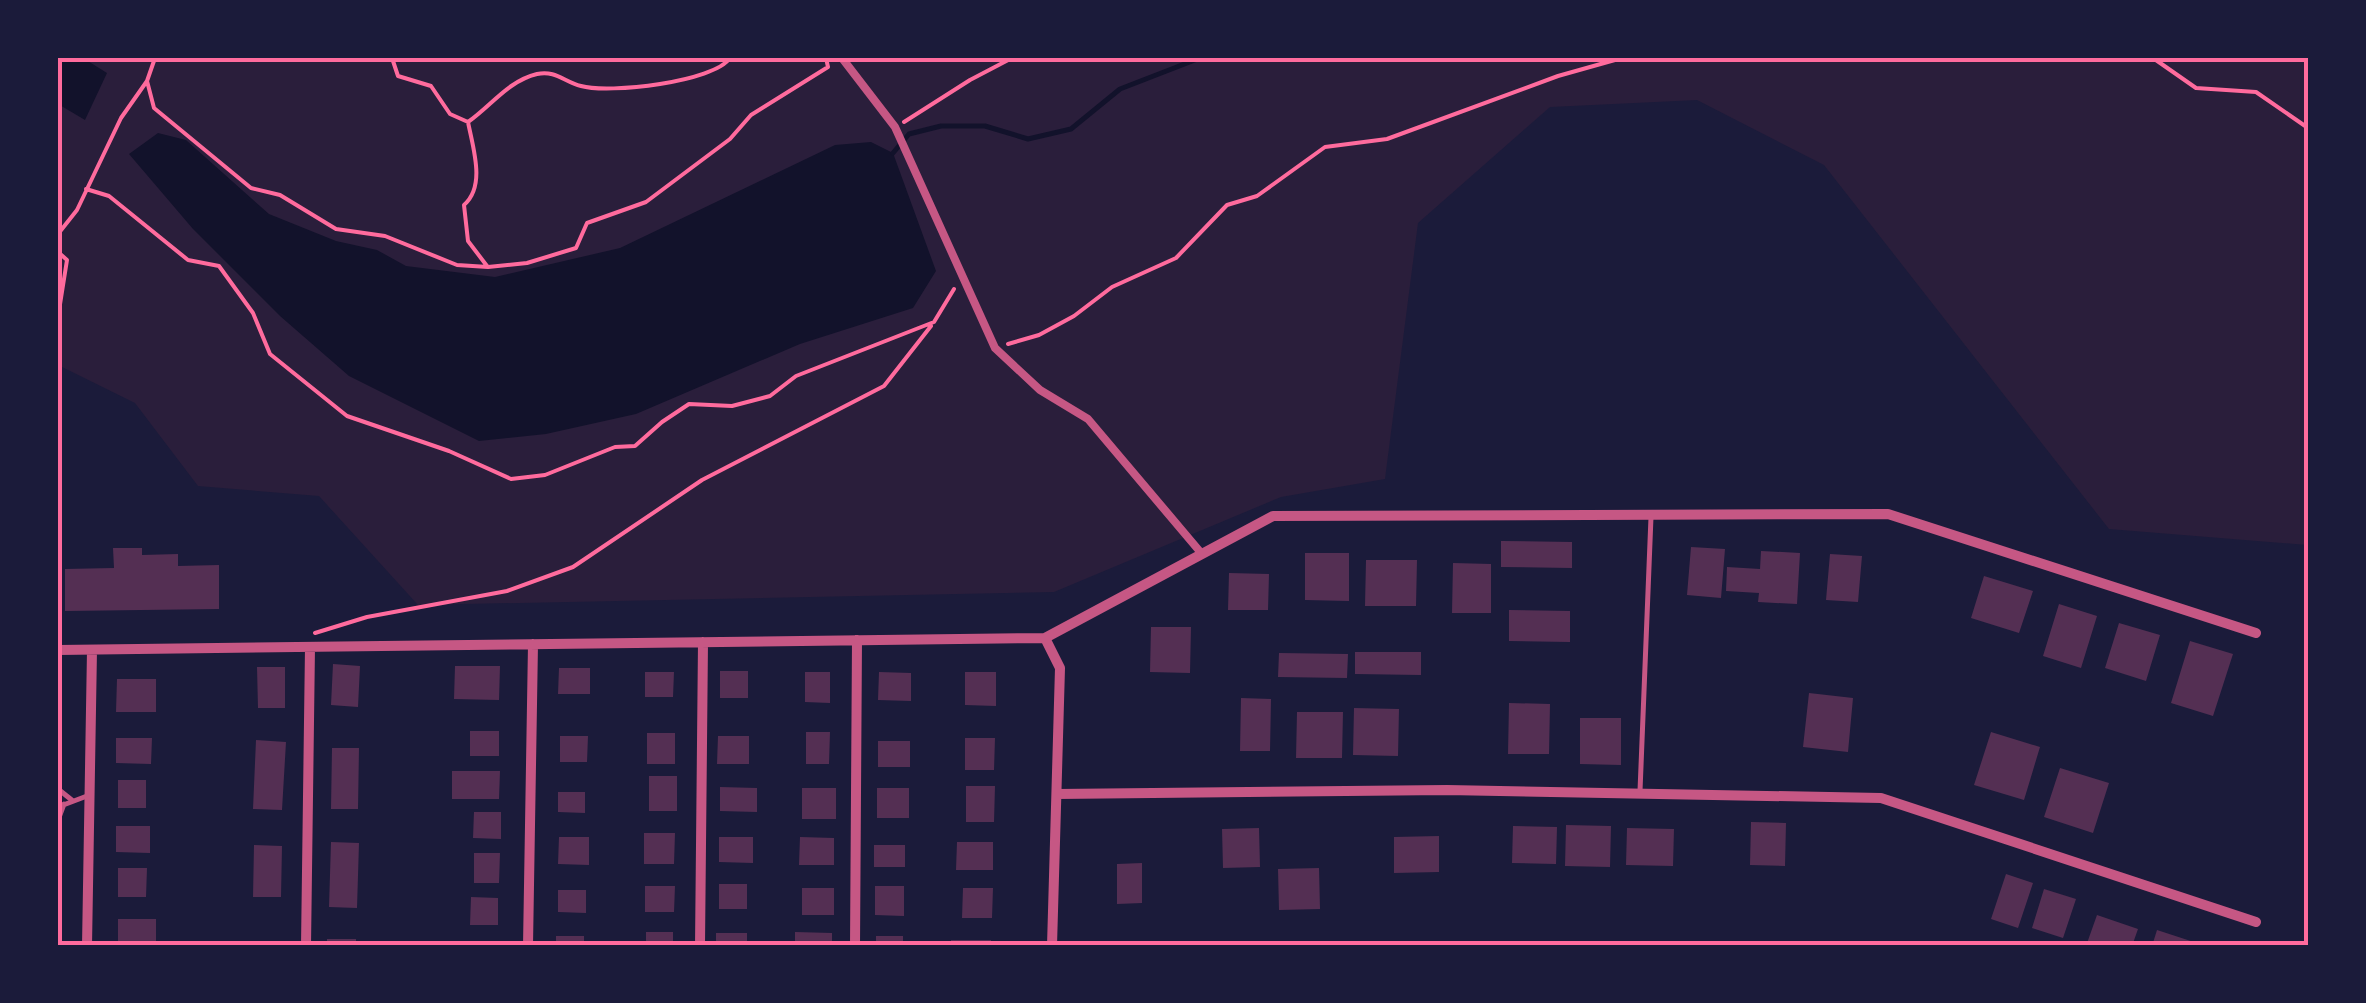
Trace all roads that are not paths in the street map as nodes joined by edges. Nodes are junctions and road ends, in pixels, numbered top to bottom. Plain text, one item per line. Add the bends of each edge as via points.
1 (842, 58) edge
2 (1652, 514) junction
3 (1202, 554) junction
4 (2256, 633) dead end
5 (1045, 638) junction
6 (857, 640) junction
7 (703, 642) junction
8 (533, 644) junction
9 (310, 647) junction
10 (58, 650) edge
11 (92, 650) junction
12 (58, 788) edge
13 (1057, 794) junction
14 (1640, 794) junction
15 (90, 795) junction
16 (73, 801) junction
17 (61, 805) edge
18 (58, 820) edge
19 (2256, 922) dead end
20 (87, 946) edge
21 (306, 946) edge
22 (528, 946) edge
23 (700, 946) edge
24 (855, 946) edge
25 (1052, 946) edge

1 - 3 street via 895,126 995,348 1040,390 1088,419
2 - 3 street via 1273,516
2 - 4 street via 1888,514
2 - 14 lane
3 - 5 street
5 - 6 street
5 - 13 street via 1060,668
6 - 7 street
6 - 24 street
7 - 8 street
7 - 23 street
8 - 9 street
8 - 22 street
9 - 11 street
9 - 21 street
10 - 11 street
11 - 15 street
12 - 16 lane
13 - 14 street
13 - 25 street
14 - 19 street via 1881,798
15 - 16 lane
15 - 20 street
16 - 17 lane
17 - 18 lane

